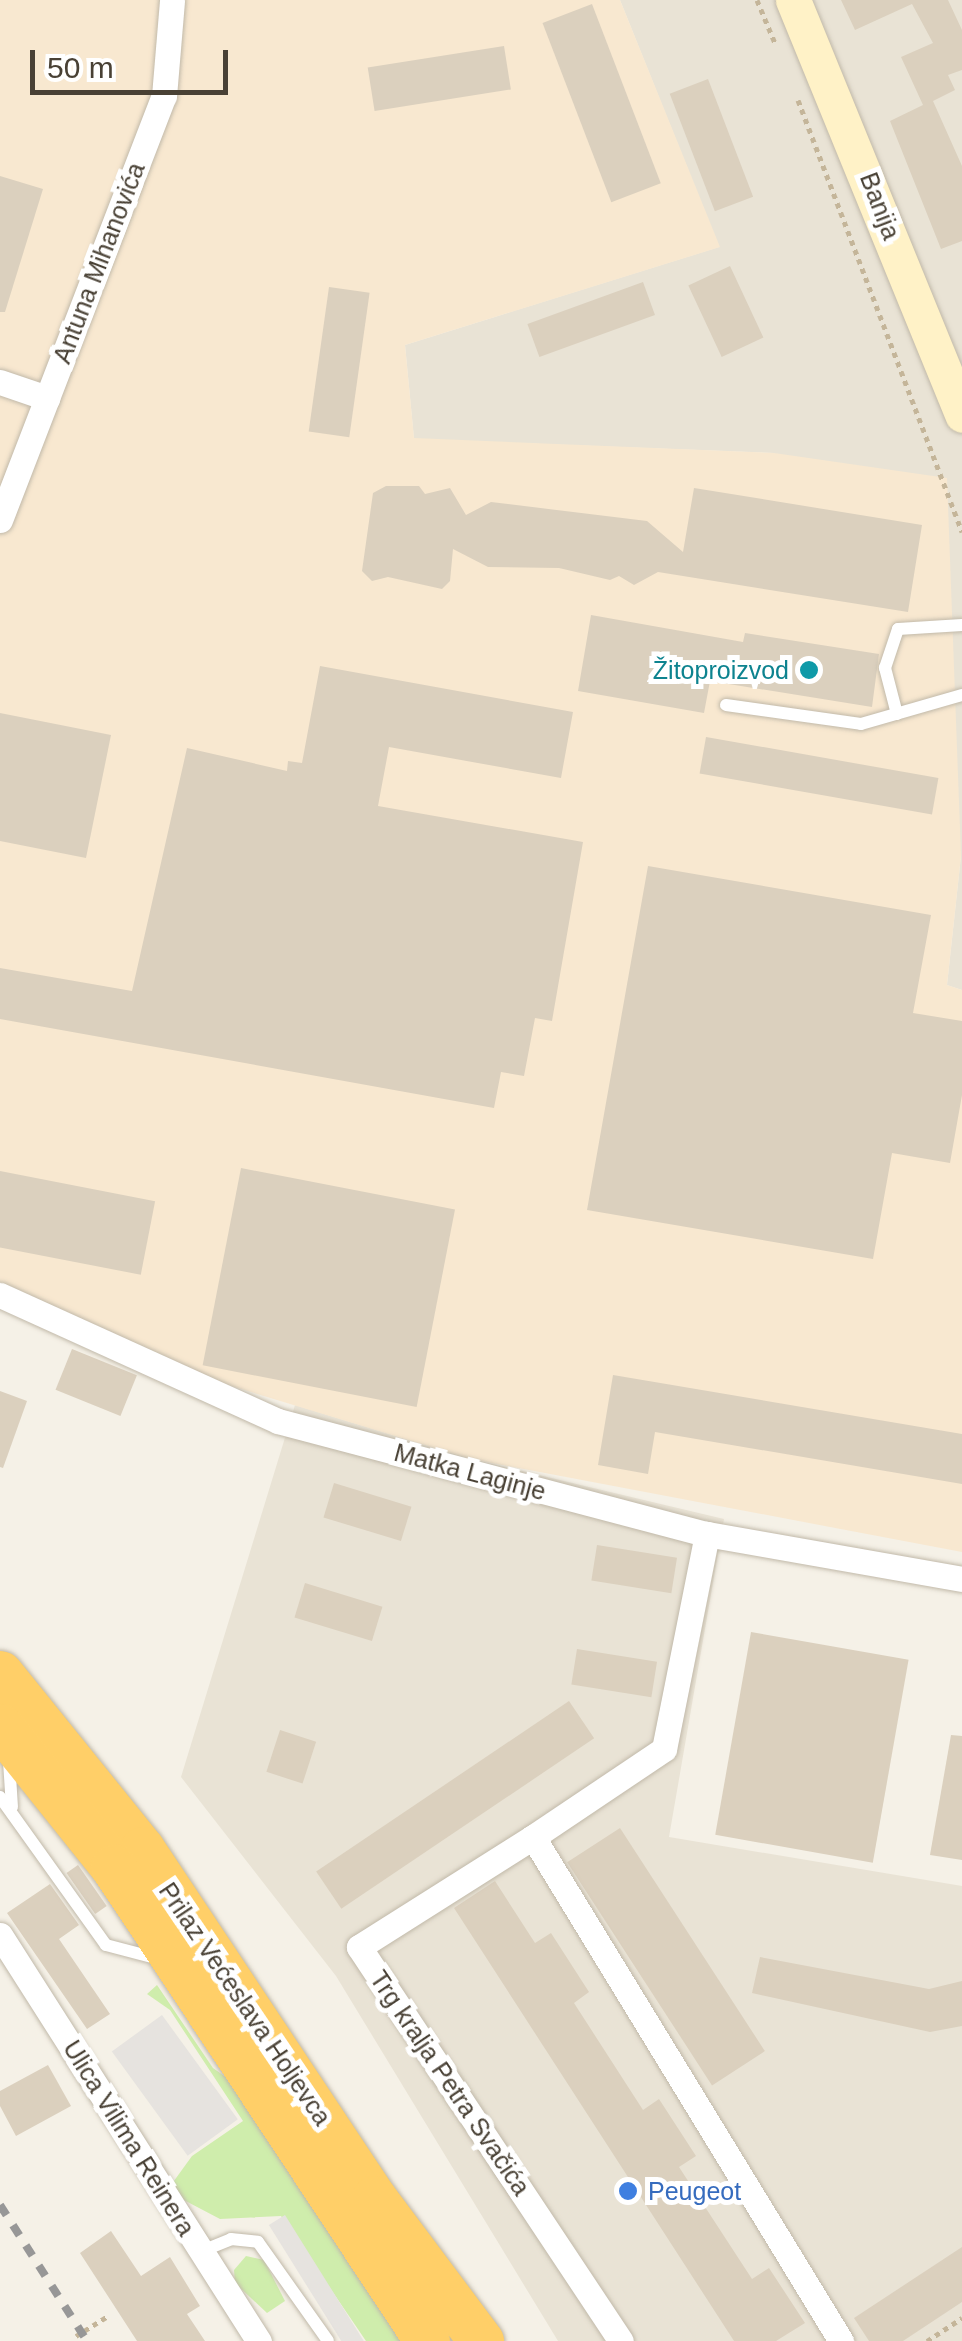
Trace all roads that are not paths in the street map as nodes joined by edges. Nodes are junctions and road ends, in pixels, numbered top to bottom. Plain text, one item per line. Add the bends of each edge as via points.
1 (172, 0) edge
2 (793, 0) edge
3 (0, 382) edge
4 (47, 398) junction
5 (962, 415) edge
6 (0, 520) edge
7 (962, 625) edge
8 (962, 694) edge
9 (726, 704) dead end
10 (897, 714) junction
11 (0, 1295) edge
12 (707, 1534) junction
13 (962, 1579) edge
14 (0, 1673) edge
15 (3, 1730) edge
16 (0, 1797) edge
17 (12, 1806) junction
18 (533, 1838) junction
19 (0, 1935) edge
20 (178, 1962) junction
21 (202, 2251) junction
22 (259, 2341) edge
23 (328, 2341) edge
24 (427, 2341) edge
25 (481, 2341) edge
26 (622, 2341) edge
27 (841, 2341) edge

1 - 4 street, Antuna Mihanovića via 164,96
2 - 5 main road, Banija
3 - 4 street
4 - 6 street, Antuna Mihanovića
7 - 10 lane via 898,629 885,668
8 - 10 lane
9 - 10 lane via 861,724
11 - 12 street, Matka Laginje via 278,1422
12 - 13 street, Matka Laginje
12 - 18 street, Trg kralja Petra Svačića via 664,1749
14 - 25 highway, Prilaz Većeslava Holjevca via 142,1850 364,2183
15 - 17 lane
15 - 20 highway, Prilaz Većeslava Holjevca
16 - 17 lane
17 - 20 lane via 106,1946
18 - 26 street, Trg kralja Petra Svačića via 359,1948
18 - 27 street
19 - 21 street, Ulica Vilima Reinera
20 - 24 highway, Prilaz Većeslava Holjevca
21 - 22 street, Ulica Vilima Reinera
21 - 23 lane via 230,2239 258,2242

